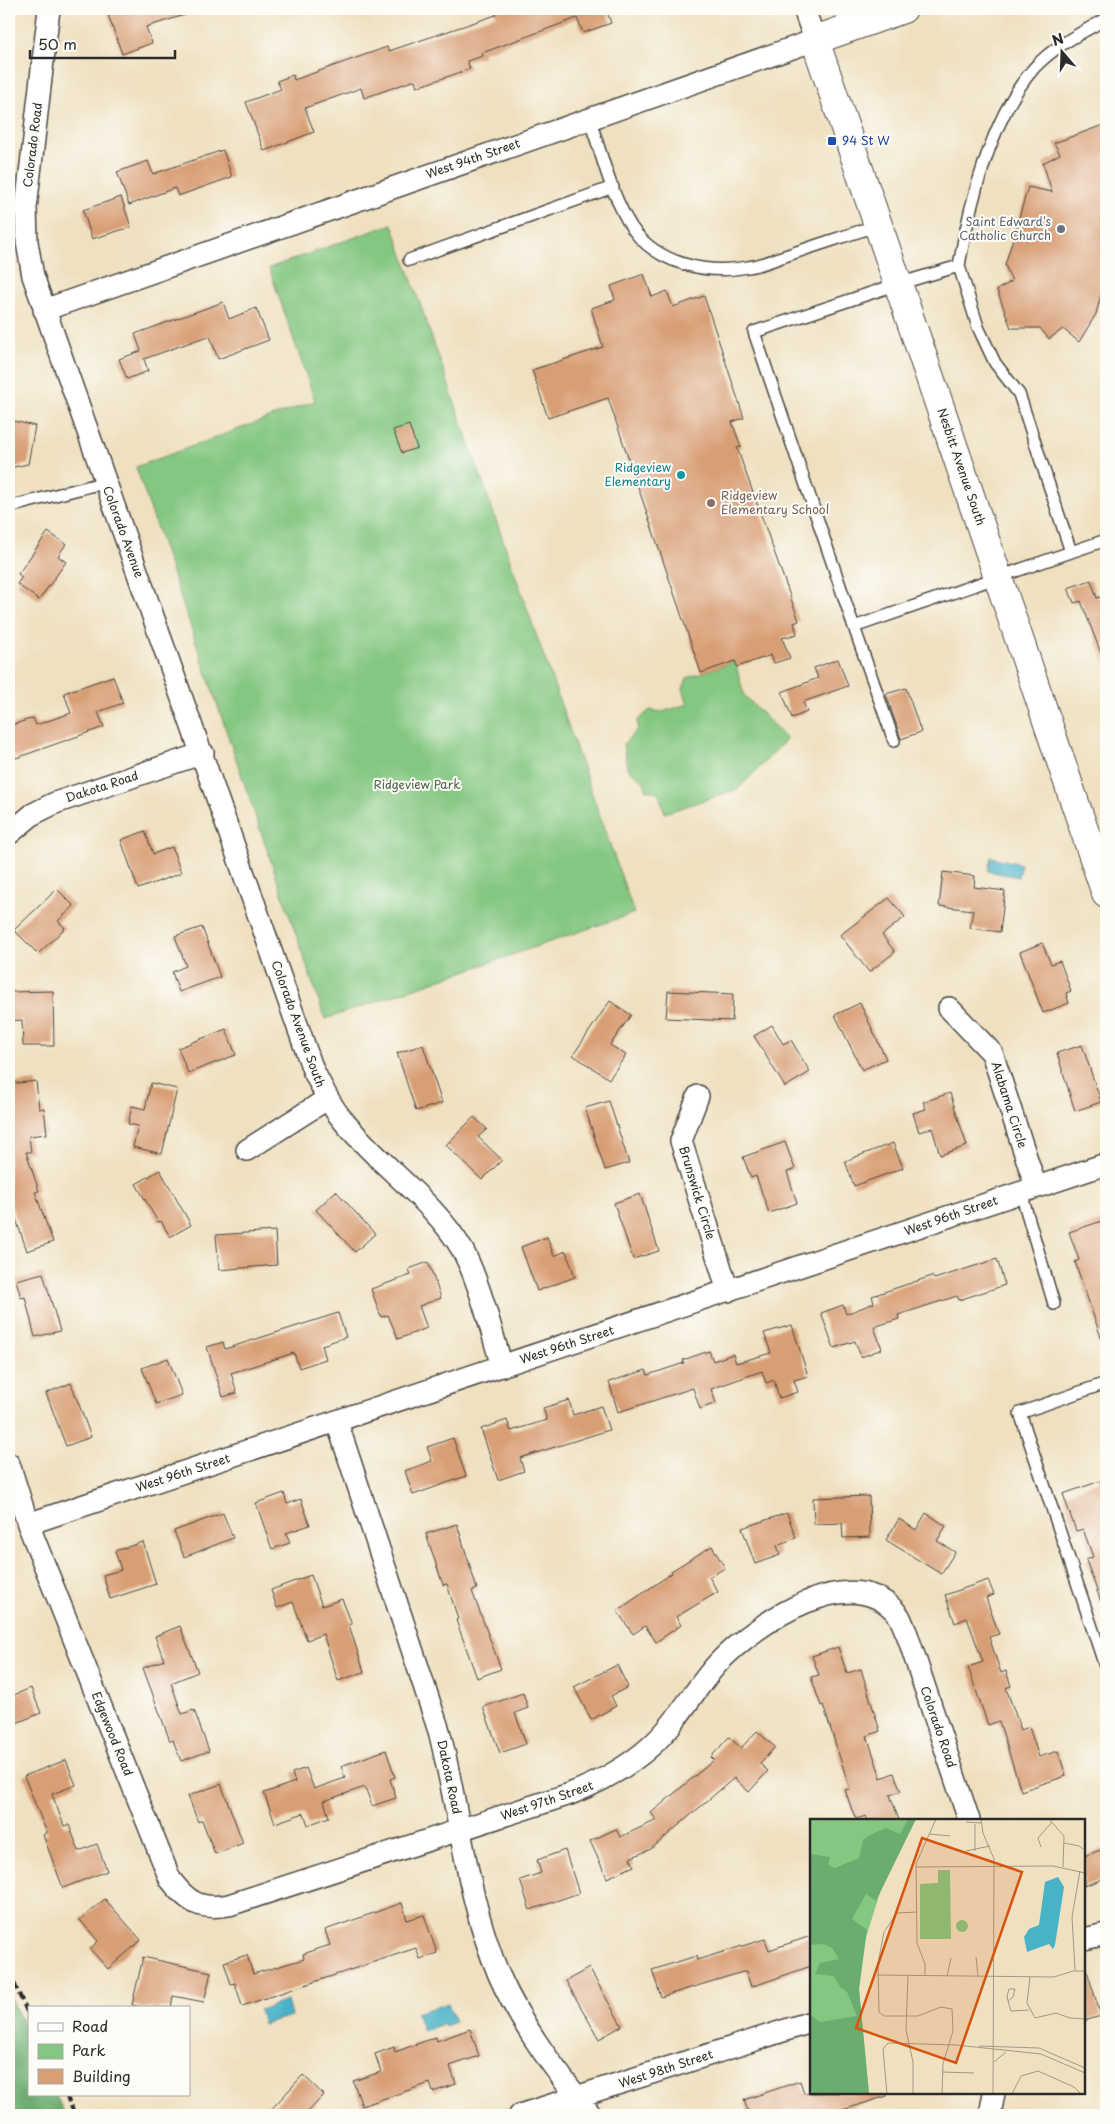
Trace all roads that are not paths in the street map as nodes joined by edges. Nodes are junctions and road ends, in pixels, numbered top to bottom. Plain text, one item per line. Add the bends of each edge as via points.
1 (49, 9) edge
2 (804, 9) edge
3 (903, 9) edge
4 (1106, 19) edge
5 (815, 40) junction
6 (590, 118) junction
7 (613, 187) junction
8 (878, 225) junction
9 (409, 260) dead end
10 (959, 266) junction
11 (898, 284) junction
12 (44, 310) junction
13 (106, 482) junction
14 (9, 507) edge
15 (1106, 540) edge
16 (1071, 552) junction
17 (998, 577) junction
18 (854, 627) junction
19 (894, 742) dead end
20 (203, 753) junction
21 (9, 834) edge
22 (1106, 894) edge
23 (948, 1008) dead end
24 (698, 1096) dead end
25 (327, 1099) junction
26 (247, 1150) dead end
27 (1106, 1164) edge
28 (1028, 1190) junction
29 (728, 1291) junction
30 (1054, 1304) dead end
31 (502, 1366) junction
32 (1106, 1382) edge
33 (336, 1422) junction
34 (9, 1464) edge
35 (28, 1524) junction
36 (907, 1634) joint
37 (1106, 1669) edge
38 (969, 1819) edge
39 (460, 1830) junction
40 (229, 1905) joint
41 (1106, 1934) edge
42 (1085, 1939) edge
43 (810, 2022) edge
44 (994, 2094) edge
45 (577, 2097) junction
46 (520, 2115) edge
47 (591, 2115) edge
48 (990, 2115) edge

1 - 12 street, Colorado Road via 26,208 33,276
2 - 5 street
3 - 5 street, West 94th Street
4 - 10 lane via 1052,52 1034,69 1008,108 988,152 977,187 965,227
5 - 6 street, West 94th Street
5 - 8 street, Nesbitt Avenue South
6 - 7 lane
6 - 12 street, West 94th Street
7 - 8 lane via 624,215 646,244 678,262 704,269 749,267
7 - 9 lane
8 - 11 street, Nesbitt Avenue South
10 - 11 lane
10 - 16 lane via 978,327 994,364 1019,394
11 - 17 street, Nesbitt Avenue South
11 - 18 lane via 754,332
12 - 13 street, Colorado Avenue
13 - 14 lane
13 - 20 street, Colorado Avenue
15 - 16 lane
16 - 17 lane
17 - 18 lane
17 - 22 street, Nesbitt Avenue South
18 - 19 lane
20 - 21 street, Dakota Road via 55,803 33,814
20 - 25 street, Colorado Avenue South via 313,1070
23 - 28 street, Alabama Circle via 992,1053
24 - 29 street, Brunswick Circle via 681,1141
25 - 26 street
25 - 31 street, Colorado Avenue South via 360,1140 441,1221 463,1251
27 - 28 street, West 96th Street
28 - 29 street, West 96th Street
28 - 30 lane
29 - 31 street, West 96th Street
31 - 33 street, West 96th Street
32 - 37 lane via 1020,1413
33 - 35 street, West 96th Street
33 - 39 street, Dakota Road via 426,1689 450,1774
34 - 35 street
35 - 40 street, Edgewood Road via 170,1879 181,1894 196,1904 212,1908
36 - 38 street, Colorado Road
36 - 39 street, West 97th Street via 899,1617 886,1603 869,1594 850,1592 802,1604 742,1639 653,1744 628,1765 570,1794
39 - 40 street, West 97th Street
39 - 45 street, Dakota Road via 480,1918 499,1975 527,2028 560,2078
41 - 42 street
43 - 45 street, West 98th Street
44 - 48 street
45 - 46 street, West 98th Street
45 - 47 street, Dakota Road

